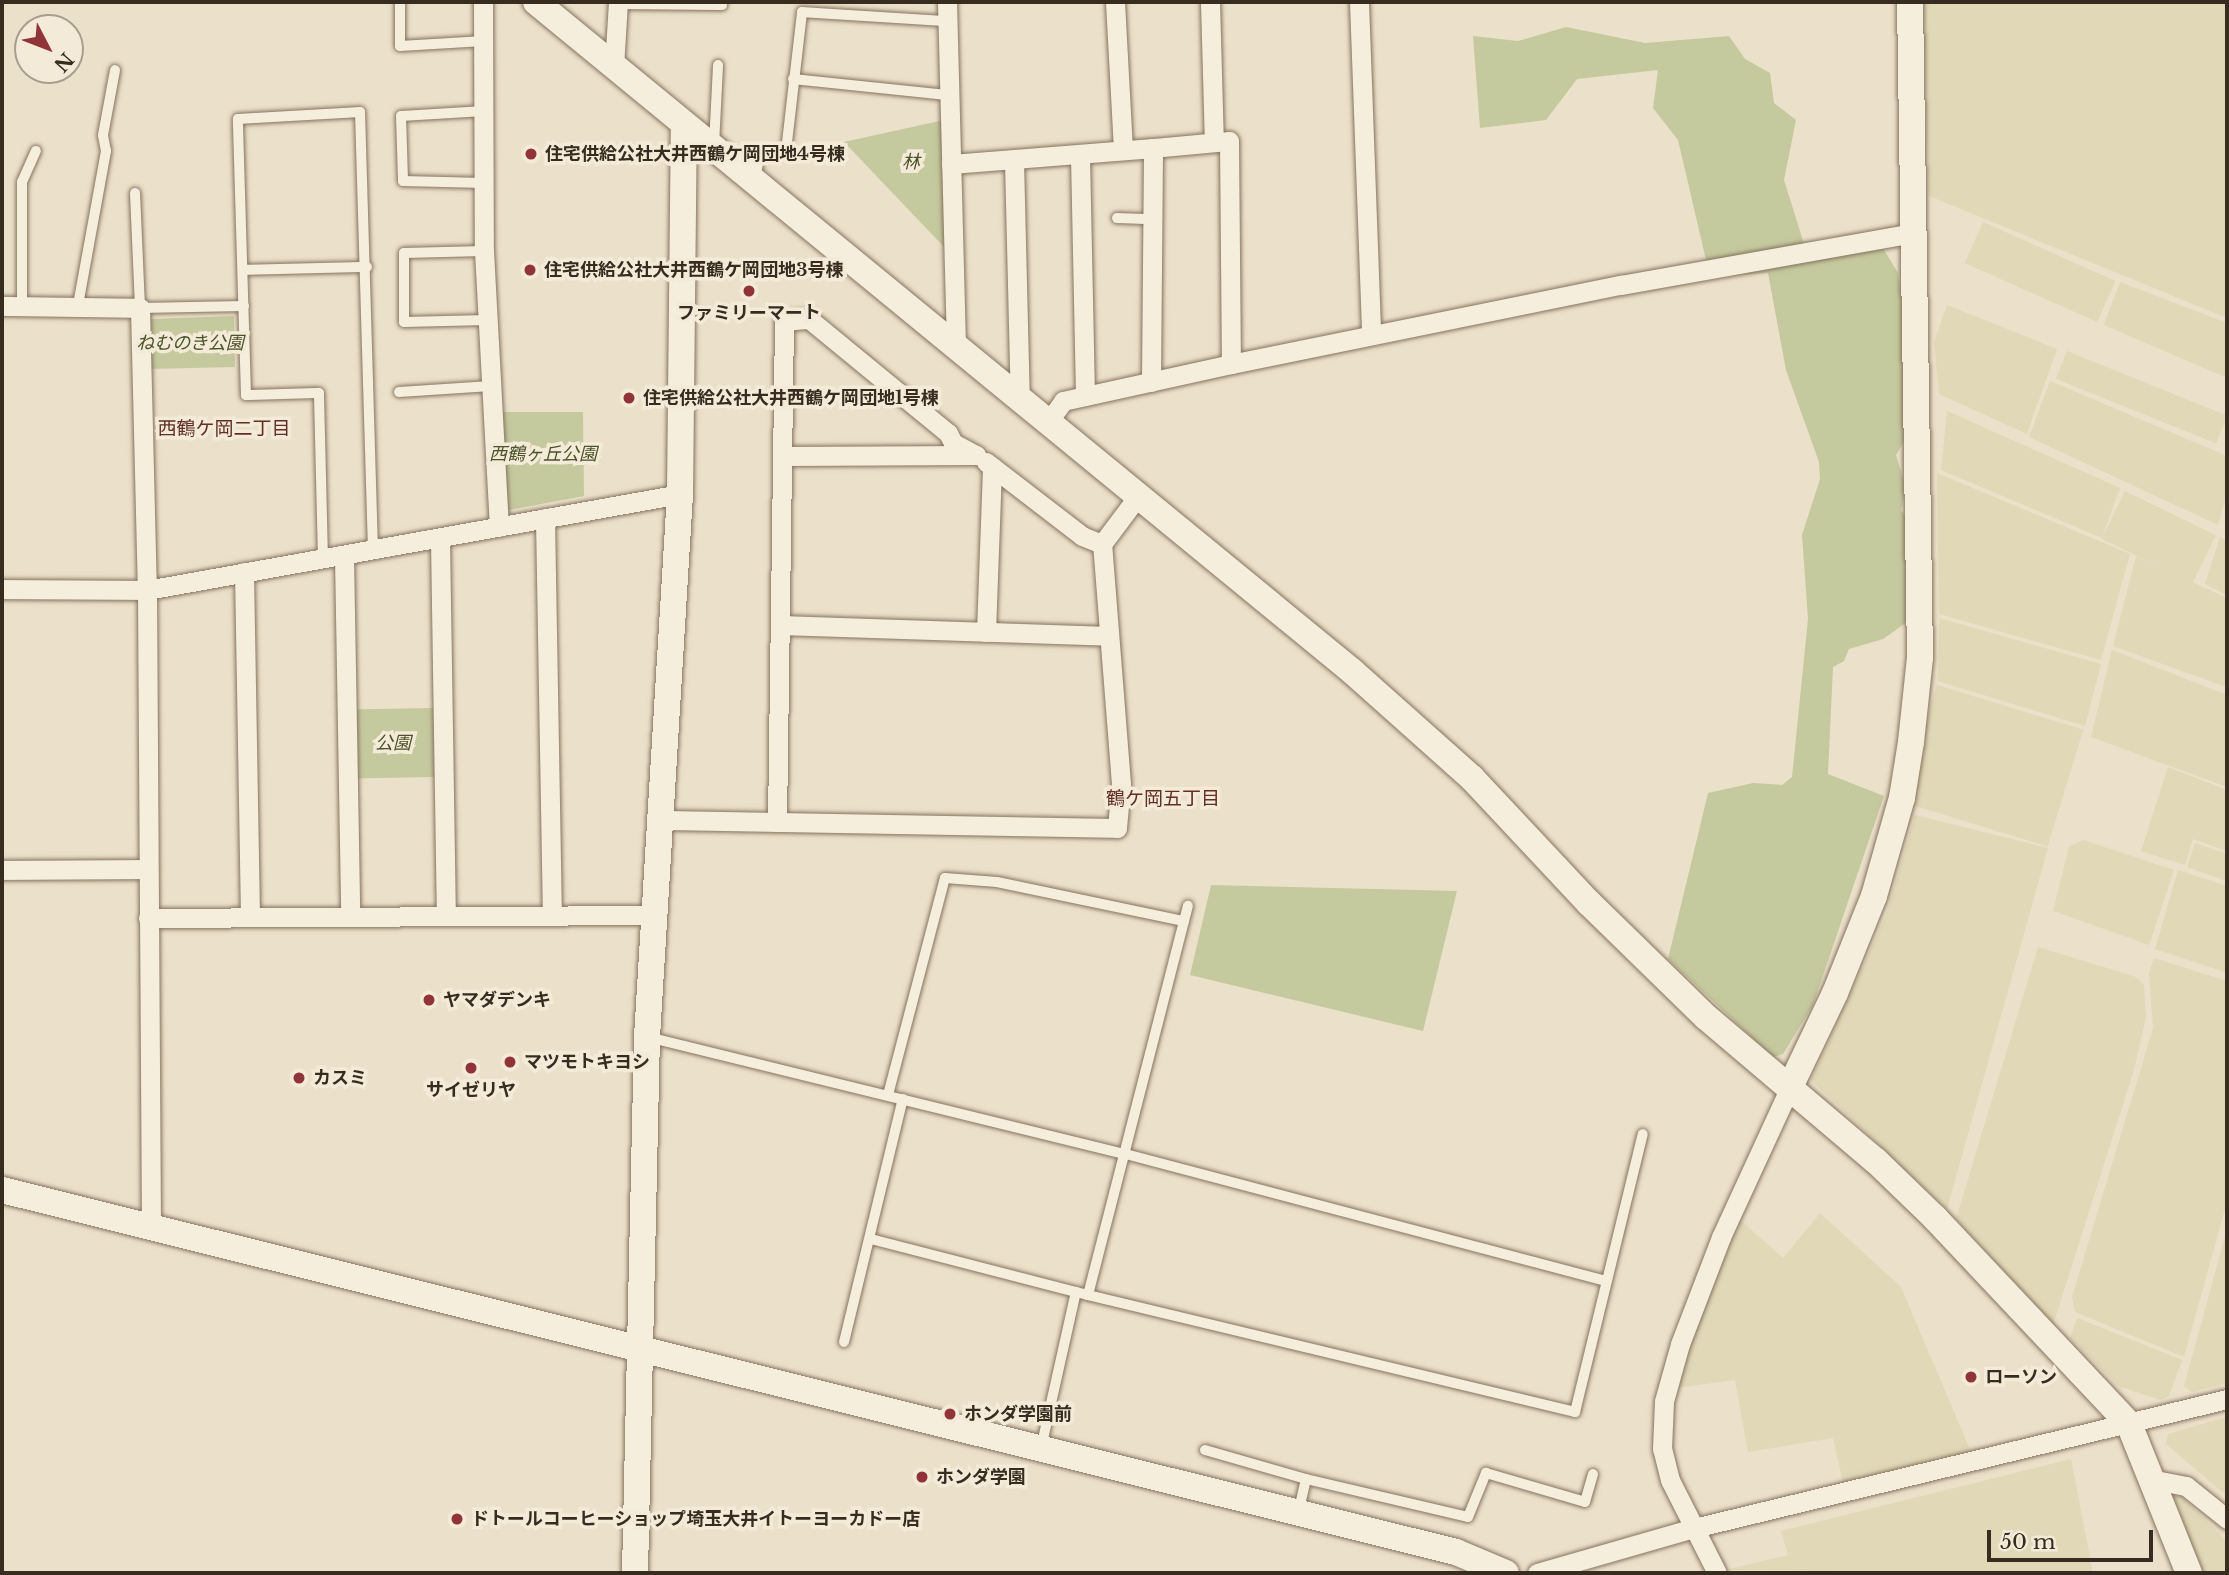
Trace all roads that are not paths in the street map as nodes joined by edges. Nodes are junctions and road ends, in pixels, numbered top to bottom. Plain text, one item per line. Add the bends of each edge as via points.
1 (400, 2) edge
2 (483, 2) edge
3 (536, 2) edge
4 (1115, 2) edge
5 (1210, 2) edge
6 (1359, 2) edge
7 (1910, 2) edge
8 (618, 3) edge
9 (722, 5) dead end
10 (947, 11) edge
11 (484, 41) junction
12 (718, 65) dead end
13 (614, 67) junction
14 (114, 70) dead end
15 (793, 79) junction
16 (948, 95) junction
17 (484, 111) junction
18 (684, 127) junction
19 (1214, 141) junction
20 (1123, 148) junction
21 (1153, 148) junction
22 (36, 151) dead end
23 (714, 151) junction
24 (1080, 156) junction
25 (1014, 160) junction
26 (951, 164) junction
27 (484, 183) junction
28 (753, 183) junction
29 (135, 193) dead end
30 (1117, 218) dead end
31 (1152, 219) junction
32 (1914, 233) junction
33 (484, 251) junction
34 (367, 267) junction
35 (243, 270) junction
36 (12, 305) edge
37 (78, 305) junction
38 (244, 306) junction
39 (140, 308) junction
40 (487, 320) junction
41 (1371, 335) junction
42 (956, 346) junction
43 (1231, 364) junction
44 (1151, 382) junction
45 (491, 386) junction
46 (399, 392) dead end
47 (1084, 396) junction
48 (1020, 399) junction
49 (1048, 422) junction
50 (783, 456) junction
51 (984, 461) junction
52 (680, 494) junction
53 (1138, 496) junction
54 (545, 518) junction
55 (499, 527) junction
56 (440, 540) junction
57 (1102, 544) junction
58 (373, 550) junction
59 (344, 556) junction
60 (323, 559) junction
61 (244, 572) junction
62 (2, 589) edge
63 (147, 590) junction
64 (782, 625) junction
65 (986, 632) junction
66 (1108, 636) junction
67 (661, 820) junction
68 (777, 822) junction
69 (146, 869) junction
70 (2, 870) edge
71 (1188, 906) dead end
72 (552, 913) junction
73 (446, 914) junction
74 (250, 915) junction
75 (350, 915) junction
76 (654, 915) junction
77 (148, 918) junction
78 (1184, 921) junction
79 (647, 1037) junction
80 (1790, 1087) junction
81 (888, 1095) junction
82 (903, 1099) junction
83 (1643, 1134) dead end
84 (1122, 1153) junction
85 (2, 1190) edge
86 (151, 1227) junction
87 (871, 1239) junction
88 (1606, 1281) junction
89 (1076, 1292) junction
90 (1088, 1295) junction
91 (844, 1342) dead end
92 (643, 1351) junction
93 (2227, 1399) edge
94 (2129, 1424) junction
95 (1041, 1449) junction
96 (1205, 1450) dead end
97 (1592, 1474) dead end
98 (1306, 1479) junction
99 (2150, 1479) junction
100 (1297, 1513) junction
101 (2227, 1519) edge
102 (1694, 1528) junction
103 (1457, 1563) edge
104 (635, 1573) edge
105 (1506, 1573) edge
106 (1537, 1573) edge
107 (1717, 1573) edge
108 (2189, 1573) edge

1 - 11 lane via 400,46
2 - 11 street
3 - 13 street
4 - 20 street
5 - 19 street
6 - 41 street
7 - 32 street
8 - 9 lane
8 - 13 street
10 - 15 lane via 802,12
10 - 16 street
11 - 17 street
12 - 23 lane
13 - 18 street
14 - 37 lane via 103,135 106,151
15 - 16 lane
15 - 28 lane via 786,152 760,155
16 - 26 street
17 - 27 street
17 - 27 lane via 401,116 403,181
18 - 23 street
18 - 52 street
19 - 21 street
19 - 43 street via 1229,141
20 - 21 street
20 - 24 street
21 - 31 street
22 - 36 lane via 22,182
23 - 28 street
24 - 25 street
24 - 47 street
25 - 26 street
25 - 48 street
26 - 42 street
27 - 33 street
28 - 42 street
29 - 39 lane
30 - 31 lane
31 - 44 street
32 - 41 street
32 - 80 street via 1920,658 1911,742 1902,798 1874,896
33 - 40 street
33 - 40 lane via 404,253 404,321
34 - 35 lane
34 - 35 lane via 360,112 238,119
34 - 58 lane
35 - 38 lane
36 - 37 street
37 - 39 street
38 - 39 lane
38 - 60 lane via 246,395 318,393
39 - 63 street
40 - 45 street
41 - 43 street
42 - 48 street
43 - 44 street
44 - 47 street
45 - 46 lane
45 - 55 street
47 - 49 street via 1063,401
48 - 49 street
49 - 53 street
50 - 51 street
50 - 51 street via 784,321 809,320 948,433 961,449
50 - 64 street
51 - 57 street via 1082,536
51 - 65 street
52 - 54 street
52 - 67 street
53 - 57 street
53 - 80 street via 1353,672 1472,778 1589,903 1706,1017
54 - 55 street
54 - 72 street
55 - 56 street
56 - 58 street
56 - 73 street
57 - 66 street
58 - 59 street
59 - 60 street
59 - 75 street
60 - 61 street
61 - 63 street
61 - 74 street
62 - 63 street
63 - 69 street
64 - 65 street
64 - 68 street
65 - 66 street
66 - 68 street via 1122,784 1117,828
67 - 68 street
67 - 76 street
69 - 70 street
69 - 77 street
71 - 78 lane
72 - 73 street
72 - 76 street
73 - 75 street
74 - 75 street
74 - 77 street
76 - 79 street
77 - 86 street
78 - 81 lane via 997,882 945,878
78 - 84 lane
79 - 81 lane
79 - 92 street
80 - 94 street via 1936,1218
80 - 102 street via 1721,1237 1680,1344 1664,1401 1662,1449 1670,1480
81 - 82 lane
82 - 84 lane
82 - 87 lane
83 - 88 lane
84 - 88 lane
84 - 90 lane
85 - 86 street
86 - 92 street
87 - 89 lane
87 - 91 lane
88 - 90 lane via 1575,1412
89 - 90 lane
89 - 95 lane
92 - 95 street
92 - 104 street
93 - 94 street
94 - 99 street
94 - 102 street
95 - 100 street
96 - 98 lane
97 - 98 lane via 1585,1502 1486,1473 1468,1517
98 - 100 lane
99 - 101 street via 2186,1486
99 - 108 street
100 - 103 street
102 - 106 street
102 - 107 street
103 - 105 street

